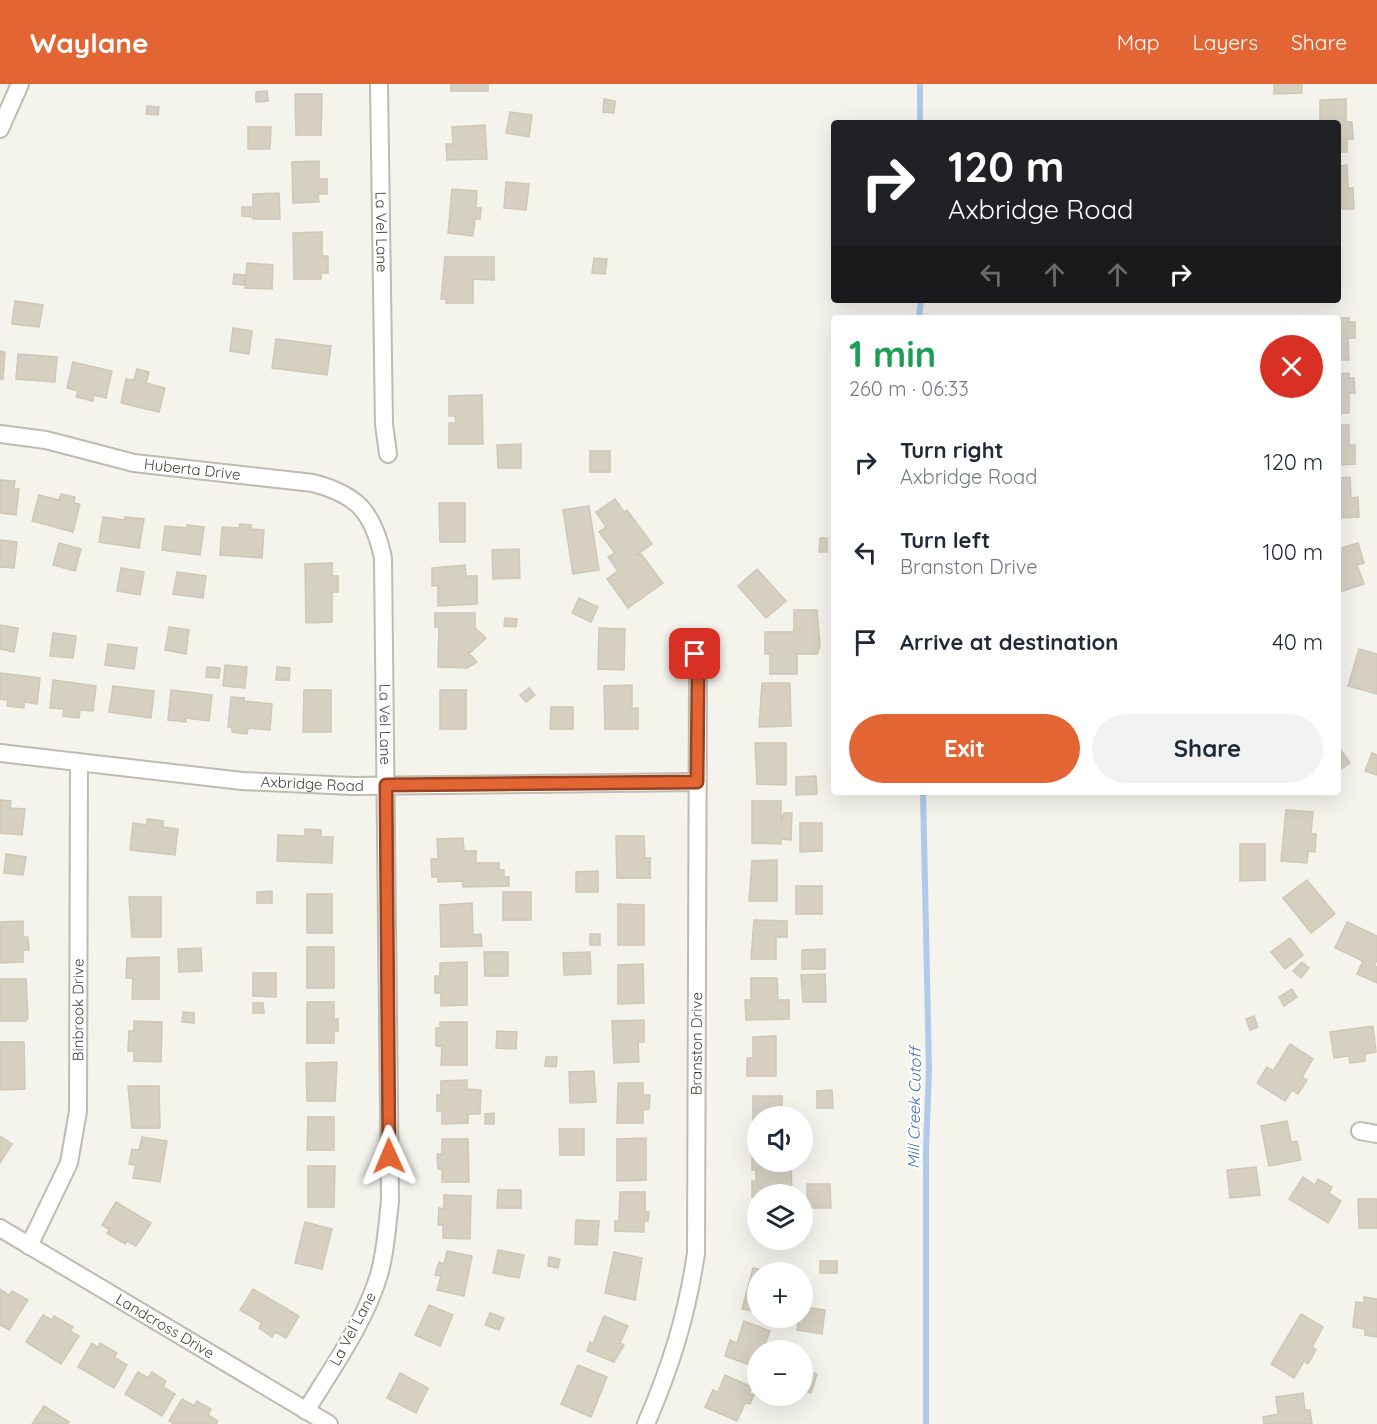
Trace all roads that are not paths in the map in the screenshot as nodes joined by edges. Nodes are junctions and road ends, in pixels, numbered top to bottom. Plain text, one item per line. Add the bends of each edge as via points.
1 (20, 84) edge
2 (379, 84) edge
3 (0, 129) edge
4 (0, 434) edge
5 (388, 454) dead end
6 (373, 523) joint
7 (695, 654) dead end
8 (0, 753) edge
9 (78, 763) junction
10 (697, 782) junction
11 (386, 785) junction
12 (0, 1228) edge
13 (29, 1246) junction
14 (306, 1411) junction
15 (329, 1424) edge
16 (646, 1424) edge

1 - 3 street
2 - 5 street, La Vel Lane via 384,424
4 - 6 street, Huberta Drive via 46,440 134,463 313,483 337,489 355,500
6 - 11 street, La Vel Lane via 383,558
7 - 10 street, Branston Drive
8 - 9 street, Axbridge Road
9 - 11 street, Axbridge Road via 242,781
9 - 13 street, Binbrook Drive via 78,1111 69,1163
10 - 11 street, Axbridge Road
10 - 16 street, Branston Drive via 696,1253 676,1353
11 - 14 street, La Vel Lane via 390,1201 385,1247 360,1320
12 - 13 street, Landcross Drive
13 - 14 street, Landcross Drive
14 - 15 street, Landcross Drive

